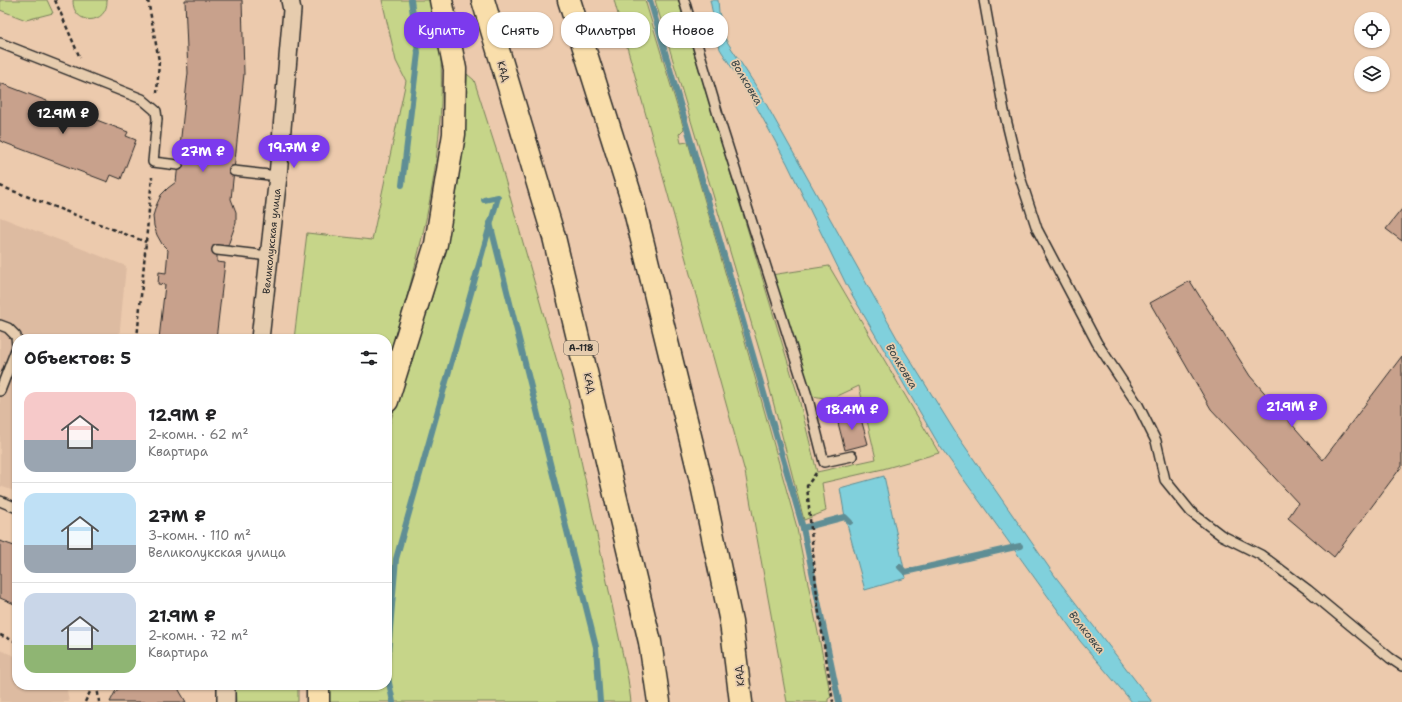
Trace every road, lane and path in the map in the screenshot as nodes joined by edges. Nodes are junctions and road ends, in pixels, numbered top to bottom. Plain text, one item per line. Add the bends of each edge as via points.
1 (55, 0) edge
2 (148, 0) edge
3 (290, 0) edge
4 (441, 0) edge
5 (483, 0) edge
6 (569, 0) edge
7 (684, 0) edge
8 (984, 0) edge
9 (0, 43) edge
10 (88, 77) junction
11 (156, 111) junction
12 (153, 162) junction
13 (178, 165) dead end
14 (234, 171) dead end
15 (278, 176) junction
16 (0, 186) edge
17 (146, 242) junction
18 (217, 250) dead end
19 (269, 256) junction
20 (0, 325) edge
21 (14, 334) edge
22 (138, 334) edge
23 (261, 334) edge
24 (12, 360) edge
25 (392, 385) edge
26 (0, 391) edge
27 (852, 456) dead end
28 (824, 462) junction
29 (0, 501) edge
30 (12, 506) edge
31 (0, 635) edge
32 (12, 640) edge
33 (1402, 666) edge
34 (740, 679) junction
35 (91, 690) edge
36 (98, 690) edge
37 (226, 690) edge
38 (318, 690) edge
39 (85, 702) edge
40 (99, 702) edge
41 (226, 702) edge
42 (318, 702) edge
43 (659, 702) edge
44 (741, 702) edge
45 (751, 702) edge
46 (833, 702) edge

1 - 10 path
2 - 11 path via 159,61
3 - 15 street, Великолукская улица via 292,10
4 - 25 highway via 455,69 454,134 436,244
5 - 43 highway, КАД / А-118 via 554,237 650,642
6 - 34 highway, КАД via 635,211 704,493
7 - 28 lane via 808,399
8 - 33 lane via 1004,111 1020,177 1037,229 1097,343 1138,405 1156,441 1165,480 1191,512 1221,535 1261,555
9 - 10 lane
10 - 11 lane via 142,98
11 - 12 lane
12 - 13 lane
12 - 17 path
14 - 15 lane
15 - 19 street, Великолукская улица
16 - 17 path
17 - 22 path
18 - 19 lane
19 - 23 street, Великолукская улица
20 - 21 lane
24 - 26 lane
27 - 28 lane
28 - 46 path via 807,486 818,606
29 - 30 lane
31 - 32 path
34 - 44 highway, КАД
34 - 45 highway
35 - 39 path
36 - 40 path
37 - 41 street
38 - 42 highway

